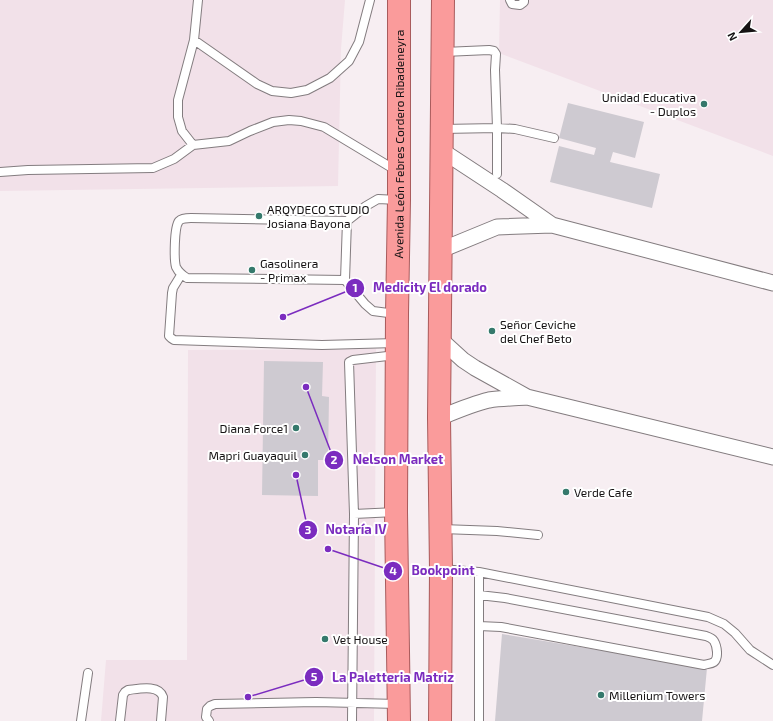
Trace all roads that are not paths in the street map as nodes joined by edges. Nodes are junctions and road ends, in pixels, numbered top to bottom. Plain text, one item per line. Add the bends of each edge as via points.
1 (198, 0) edge
2 (370, 0) edge
3 (399, 0) edge
4 (443, 0) edge
5 (510, 0) edge
6 (524, 0) edge
7 (194, 40) junction
8 (442, 52) junction
9 (497, 128) junction
10 (441, 129) junction
11 (554, 138) dead end
12 (193, 145) junction
13 (441, 150) junction
14 (0, 172) edge
15 (399, 173) junction
16 (496, 174) dead end
17 (399, 200) junction
18 (347, 220) junction
19 (552, 225) junction
20 (441, 250) junction
21 (181, 275) junction
22 (345, 280) junction
23 (773, 283) edge
24 (397, 314) junction
25 (440, 339) junction
26 (397, 349) junction
27 (527, 397) junction
28 (439, 418) junction
29 (773, 457) edge
30 (396, 512) junction
31 (354, 514) junction
32 (441, 529) junction
33 (538, 535) dead end
34 (441, 569) junction
35 (479, 572) junction
36 (479, 595) junction
37 (479, 626) junction
38 (773, 665) edge
39 (88, 673) dead end
40 (353, 702) junction
41 (398, 712) edge
42 (82, 721) edge
43 (120, 721) edge
44 (161, 721) edge
45 (208, 721) edge
46 (352, 721) edge
47 (440, 721) edge
48 (480, 721) edge

1 - 7 lane
2 - 7 lane via 359,42 349,61 330,78 307,90 291,93 272,91 257,84
3 - 15 highway, Avenida León Febres Cordero Ribadeneyra
4 - 8 highway
5 - 6 lane via 512,4 520,5
7 - 12 lane via 178,100 178,117 182,131
8 - 9 lane via 494,51
8 - 10 highway
9 - 10 lane
9 - 11 lane via 515,129
9 - 16 lane
10 - 13 highway
12 - 14 lane via 174,159 153,168
12 - 15 lane via 228,141 273,122 301,121 324,127
13 - 19 street
13 - 20 highway
15 - 17 highway, Avenida León Febres Cordero Ribadeneyra
17 - 18 lane via 378,199
17 - 24 highway, Avenida León Febres Cordero Ribadeneyra
18 - 21 lane via 183,219 176,228 175,261
18 - 22 lane
19 - 20 street via 497,227
19 - 23 street
20 - 25 highway
21 - 22 lane via 187,278
21 - 26 lane via 173,288 170,301 169,336 174,340
22 - 24 lane via 372,311
24 - 26 highway, Avenida León Febres Cordero Ribadeneyra
25 - 27 street via 475,368
25 - 28 highway
26 - 30 highway, Avenida León Febres Cordero Ribadeneyra
26 - 31 lane via 349,362
27 - 28 street via 489,400
27 - 29 street
28 - 32 highway
30 - 31 lane
30 - 41 highway, Avenida León Febres Cordero Ribadeneyra
31 - 40 lane
32 - 33 lane
32 - 34 highway
34 - 35 lane
34 - 47 highway
35 - 36 lane
35 - 38 lane via 708,617 724,624 750,650
36 - 37 lane
36 - 37 lane via 513,599 706,636 712,639 717,648 716,658 714,662 704,665 501,627
37 - 48 lane
39 - 42 lane
40 - 41 lane
40 - 45 lane via 215,704 207,709
40 - 46 lane
43 - 44 lane via 124,692 153,688 163,696

